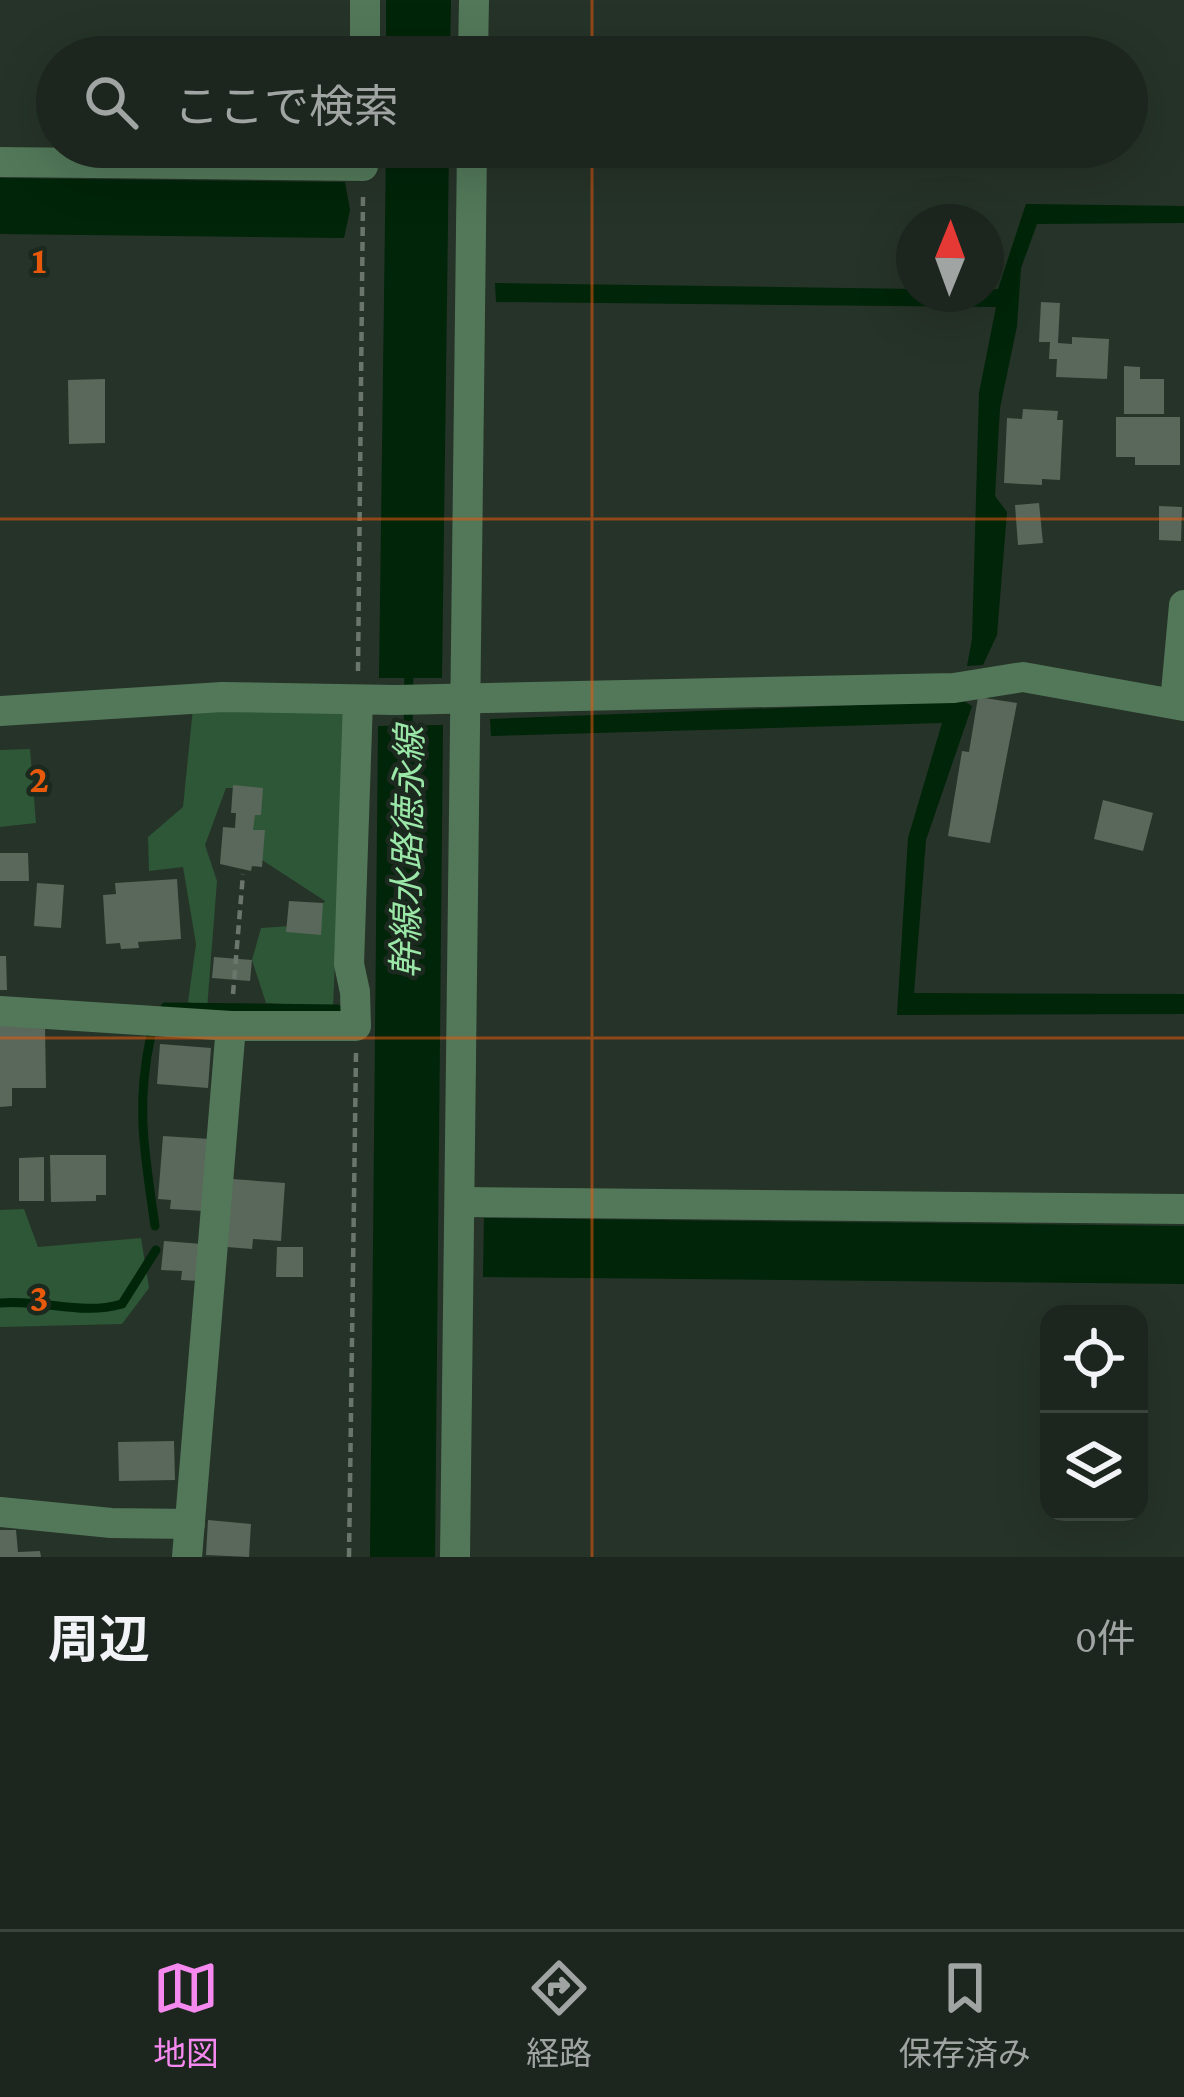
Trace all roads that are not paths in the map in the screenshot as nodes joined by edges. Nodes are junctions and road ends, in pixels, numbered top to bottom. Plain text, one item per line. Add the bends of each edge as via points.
1 (365, 0) edge
2 (474, 0) edge
3 (364, 36) edge
4 (473, 36) edge
5 (0, 161) edge
6 (36, 161) edge
7 (472, 168) edge
8 (1184, 605) edge
9 (465, 699) junction
10 (358, 700) junction
11 (1179, 704) edge
12 (0, 711) edge
13 (0, 1011) edge
14 (231, 1015) junction
15 (460, 1202) junction
16 (1184, 1209) edge
17 (0, 1513) edge
18 (190, 1525) junction
19 (187, 1557) edge
20 (455, 1557) edge

1 - 3 street
2 - 4 street
5 - 6 street
7 - 9 street
8 - 11 street
9 - 10 street
9 - 11 street via 954,688 1023,677
9 - 15 street
10 - 12 street via 222,697
10 - 14 street via 349,964 356,1026
13 - 14 street
14 - 18 street
15 - 16 street
15 - 20 street
17 - 18 street
18 - 19 street

